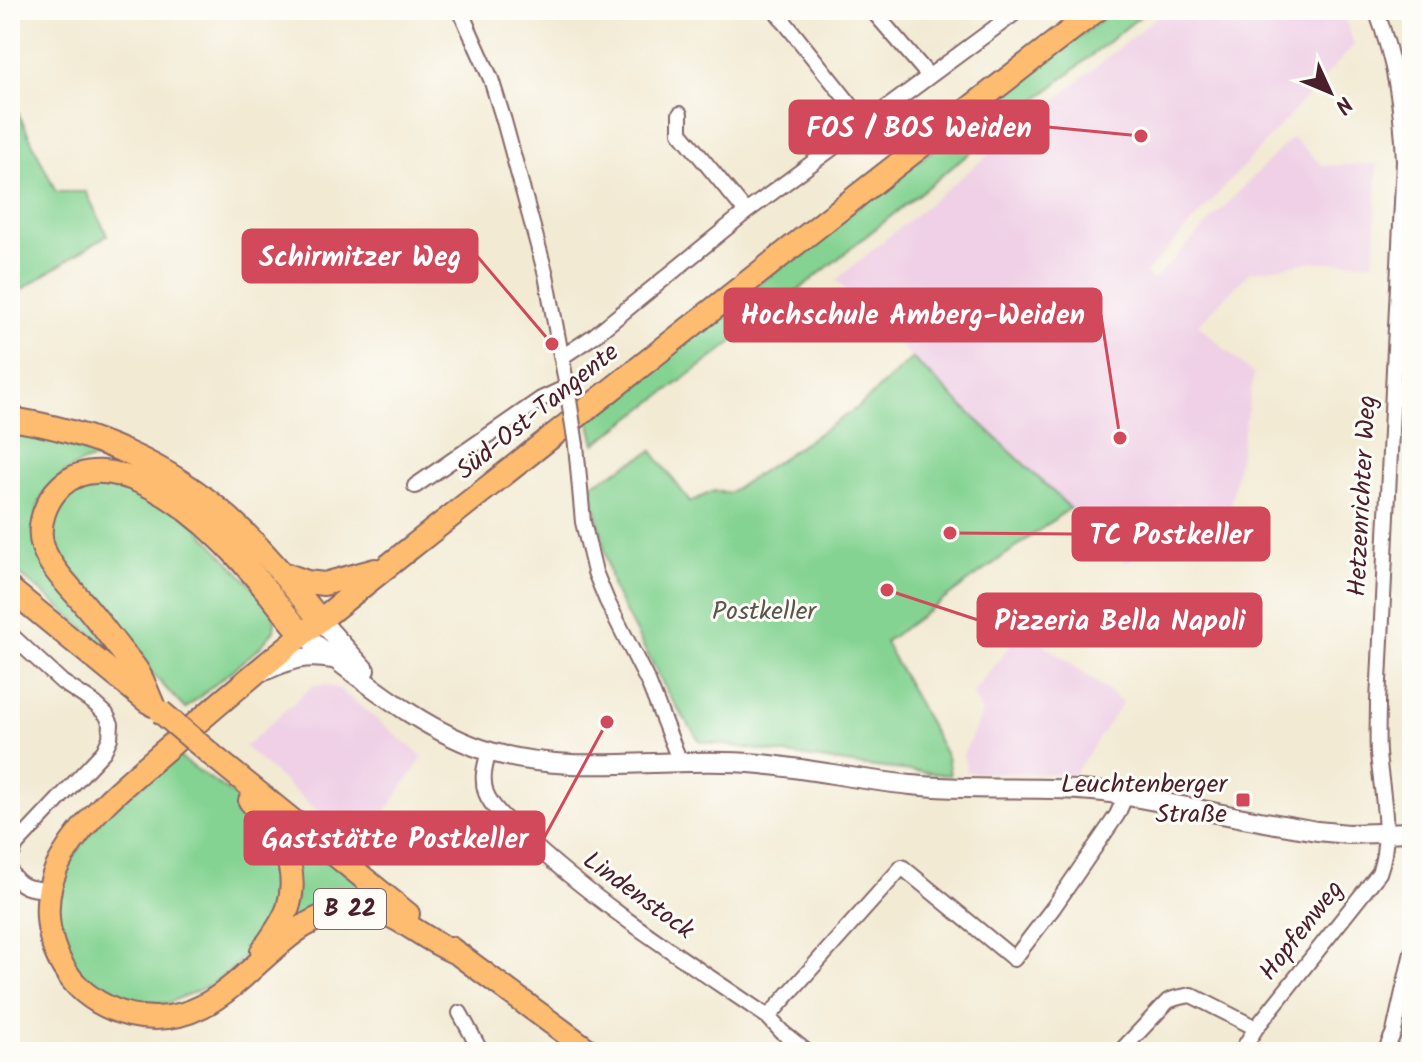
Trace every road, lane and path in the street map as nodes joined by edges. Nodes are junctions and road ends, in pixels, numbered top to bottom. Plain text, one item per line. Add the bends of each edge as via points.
1 (460, 10) edge
2 (775, 10) edge
3 (872, 10) edge
4 (1019, 10) edge
5 (1097, 10) edge
6 (1376, 10) edge
7 (929, 76) junction
8 (680, 114) dead end
9 (866, 124) junction
10 (1408, 161) edge
11 (746, 212) junction
12 (562, 357) junction
13 (567, 387) junction
14 (10, 419) edge
15 (415, 486) dead end
16 (388, 566) junction
17 (282, 573) junction
18 (10, 589) edge
19 (320, 620) junction
20 (10, 634) edge
21 (302, 634) junction
22 (337, 660) junction
23 (251, 677) junction
24 (397, 704) junction
25 (157, 709) junction
26 (489, 751) junction
27 (221, 762) junction
28 (680, 762) junction
29 (1126, 795) junction
30 (1412, 832) edge
31 (1386, 834) junction
32 (10, 859) edge
33 (10, 871) edge
34 (49, 890) junction
35 (1412, 952) edge
36 (460, 955) junction
37 (248, 972) junction
38 (460, 1013) dead end
39 (768, 1017) junction
40 (1256, 1028) junction
41 (481, 1052) edge
42 (591, 1052) edge
43 (807, 1052) edge
44 (1120, 1052) edge
45 (1241, 1052) edge
46 (1385, 1052) edge

1 - 12 street via 504,121 546,275
2 - 9 street
3 - 7 street
4 - 7 street
5 - 16 main road, Süd-Ost-Tangente
6 - 10 street, Hetzenrichter Weg via 1398,83
7 - 9 street
8 - 11 street via 680,132
9 - 11 street
10 - 31 street, Hetzenrichter Weg via 1378,702
11 - 12 street
12 - 13 street
13 - 15 street via 541,399
13 - 28 street, bridge via 583,522 595,572
14 - 17 main road via 110,445 191,488
16 - 17 main road via 324,584
16 - 19 main road, Süd-Ost-Tangente
17 - 19 main road
18 - 25 main road, B 22
19 - 21 main road, Süd-Ost-Tangente
19 - 24 street
20 - 32 street via 62,682 94,703 111,724 104,751 16,845
21 - 22 street
21 - 23 main road, Süd-Ost-Tangente
21 - 25 main road via 220,538 177,503 122,474 77,475 53,494 44,512 43,548 138,672
22 - 23 street via 295,658
22 - 24 street
23 - 34 main road, Süd-Ost-Tangente via 83,827 61,858
24 - 26 street via 434,728
25 - 27 main road, B 22, bridge
26 - 28 street via 557,764
26 - 39 street, Lindenstock via 483,779 486,794 504,818 641,930
27 - 36 main road, B 22
27 - 37 main road, B 22 via 278,835 290,869 282,922
28 - 29 street via 760,764 911,785
29 - 31 street via 1317,831
29 - 39 street via 1014,959 902,867
30 - 31 street
31 - 40 street, Hopfenweg via 1379,873
33 - 34 street via 20,885
34 - 37 main road, B 22 via 48,923 55,952 85,993 115,1010 134,1016 175,1016 205,1006
35 - 46 street
36 - 37 main road, B 22 via 379,910 353,909 305,925
36 - 42 main road, B 22
38 - 41 street
39 - 43 street, Lindenstock
40 - 44 street via 1191,995 1168,1001
40 - 45 street, Hopfenweg

